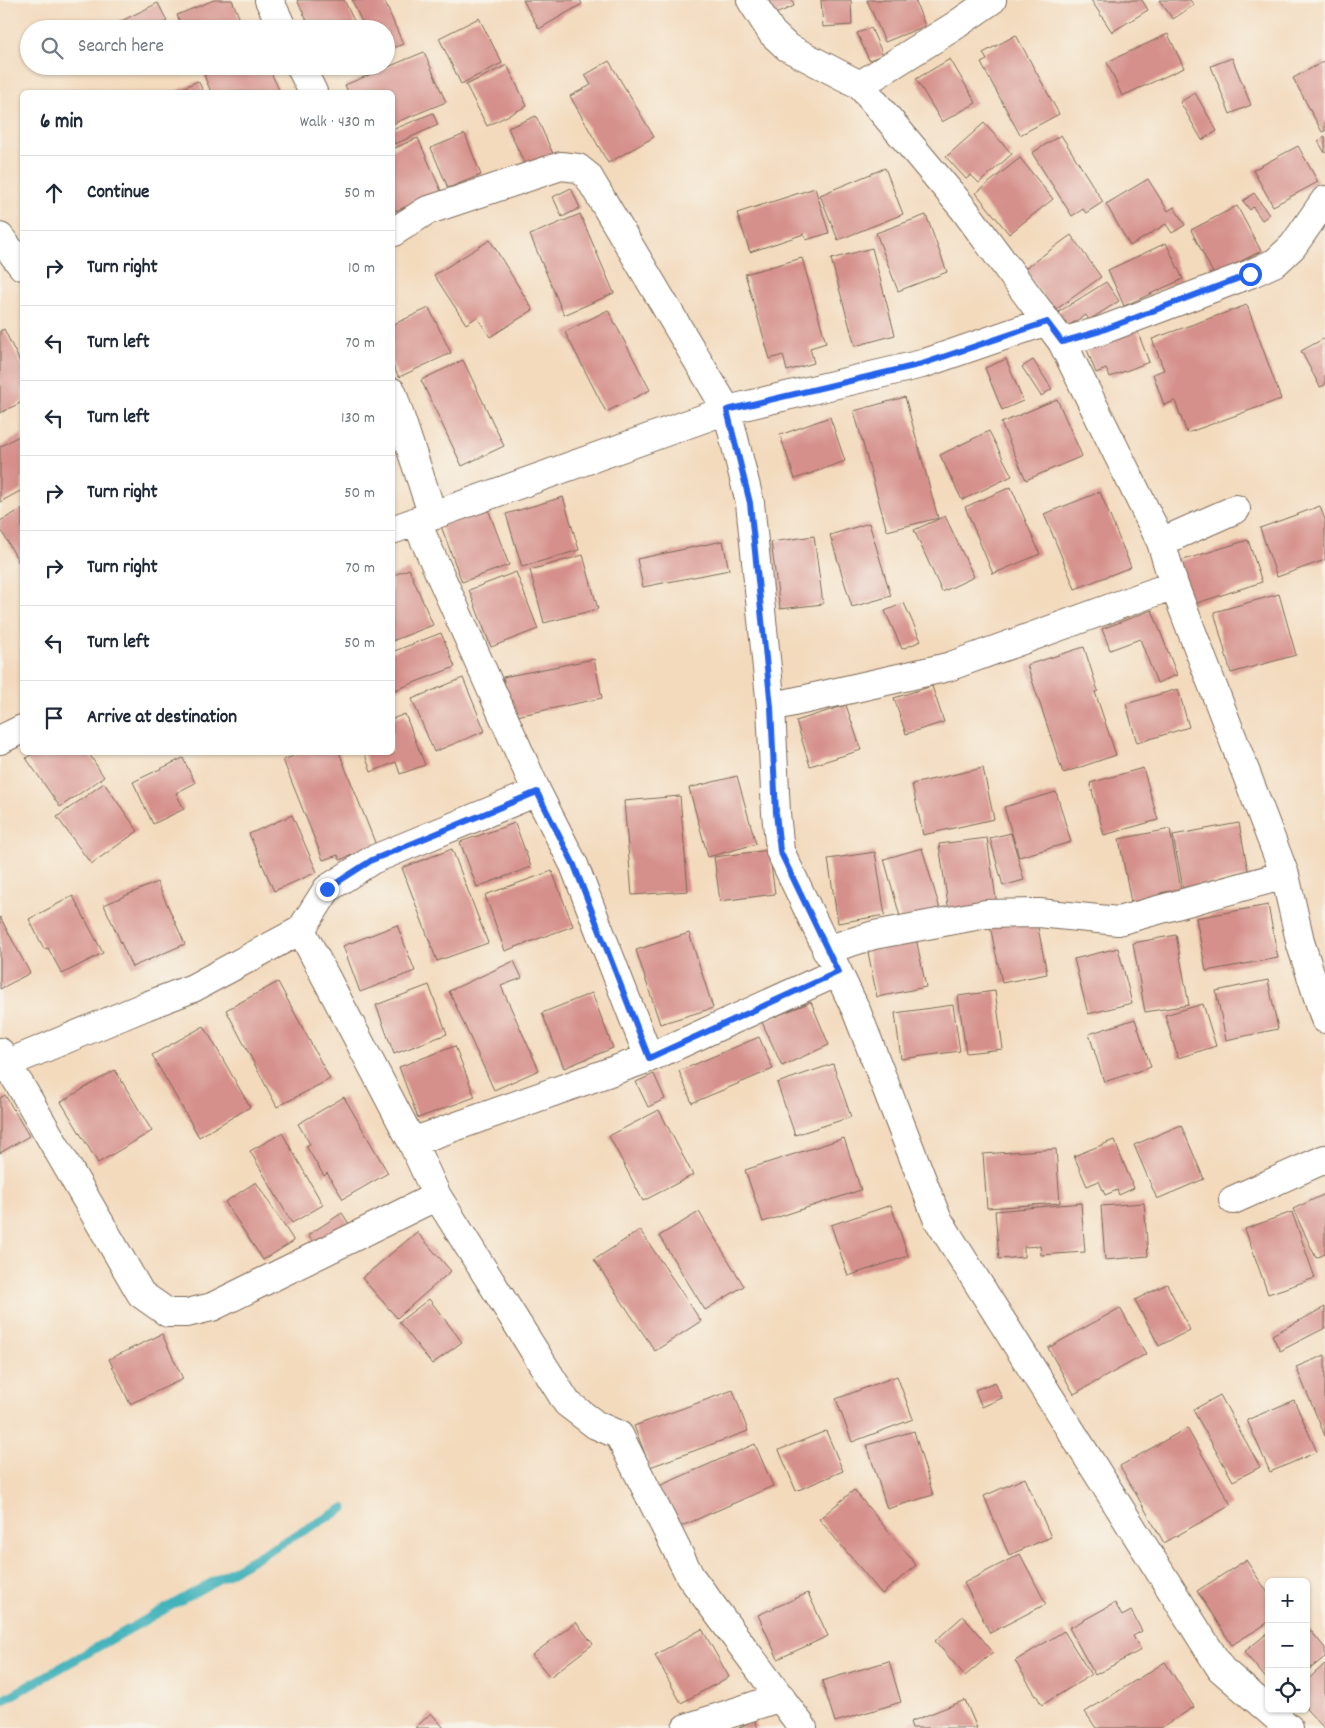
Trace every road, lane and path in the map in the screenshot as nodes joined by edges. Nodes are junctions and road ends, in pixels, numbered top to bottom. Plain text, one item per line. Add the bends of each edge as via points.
1 (269, 0) edge
2 (751, 0) edge
3 (992, 0) edge
4 (279, 20) edge
5 (304, 75) edge
6 (860, 85) junction
7 (312, 90) edge
8 (1325, 200) edge
9 (395, 231) edge
10 (0, 237) edge
11 (20, 263) edge
12 (1055, 332) junction
13 (395, 410) edge
14 (727, 410) junction
15 (1236, 509) dead end
16 (414, 522) edge
17 (1161, 542) junction
18 (1174, 585) junction
19 (771, 707) junction
20 (20, 730) edge
21 (0, 740) edge
22 (537, 792) junction
23 (1285, 875) junction
24 (301, 930) junction
25 (832, 961) junction
26 (1325, 1019) edge
27 (3, 1058) edge
28 (649, 1058) junction
29 (412, 1142) junction
30 (1325, 1159) edge
31 (437, 1196) junction
32 (1233, 1200) dead end
33 (781, 1697) junction
34 (686, 1728) edge
35 (803, 1728) edge
36 (1289, 1728) edge

1 - 4 street
2 - 6 street via 772,34 787,47
3 - 6 street
5 - 7 street
6 - 12 street via 963,208
8 - 12 street via 1293,246 1276,262 1100,331
9 - 14 street via 426,211 561,166 578,168 588,176
10 - 11 street
12 - 14 street
12 - 17 street
13 - 16 street
14 - 16 street
14 - 19 street via 750,503
15 - 17 street
16 - 22 street
17 - 18 street
18 - 19 street via 948,667
18 - 23 street
19 - 25 street via 780,851
20 - 21 street
22 - 24 street via 372,860 327,889
22 - 28 street via 574,865
23 - 25 street via 1118,921 1039,913 986,914 874,935
23 - 26 street via 1301,945
24 - 27 street via 192,988
24 - 29 street
25 - 28 street
25 - 36 street via 856,1010 937,1218 1221,1669
27 - 31 street via 140,1294 168,1313 187,1313 212,1307
28 - 29 street
29 - 31 street
30 - 32 street
31 - 33 street via 567,1403 596,1425 619,1435 690,1576
33 - 34 street
33 - 35 street

